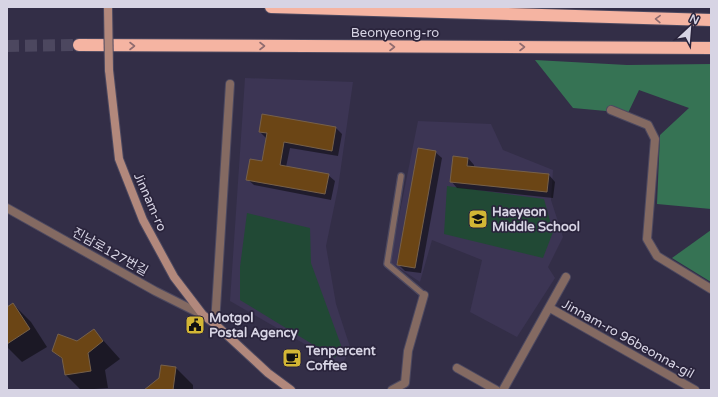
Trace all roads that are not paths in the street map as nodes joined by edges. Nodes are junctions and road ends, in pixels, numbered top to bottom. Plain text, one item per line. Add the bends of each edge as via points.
1 (108, 7) edge
2 (271, 7) edge
3 (711, 20) edge
4 (79, 45) tunnel mouth
5 (711, 48) edge
6 (230, 84) dead end
7 (611, 110) dead end
8 (402, 176) dead end
9 (7, 208) edge
10 (566, 277) dead end
11 (711, 289) edge
12 (424, 295) joint
13 (550, 308) junction
14 (203, 315) junction
15 (216, 324) junction
16 (457, 368) dead end
17 (291, 390) edge
18 (392, 390) edge
19 (496, 390) edge
20 (503, 390) edge
21 (695, 390) edge

1 - 14 main road, Jinnam-ro, bridge via 109,70 119,159 143,220 174,277
3 -> 2 highway, Beonyeong-ro
4 -> 5 highway, Beonyeong-ro
6 - 15 street
7 - 11 street via 648,125 655,139 646,239 657,256
8 - 12 lane via 387,264
9 - 14 street, 진남로127번길
10 - 13 street
12 - 18 street via 408,351 405,383
13 - 20 street
13 - 21 street, Jinnam-ro 96beonna-gil
14 - 15 main road, Jinnam-ro
15 - 17 main road, Jinnam-ro via 268,373
16 - 19 street

